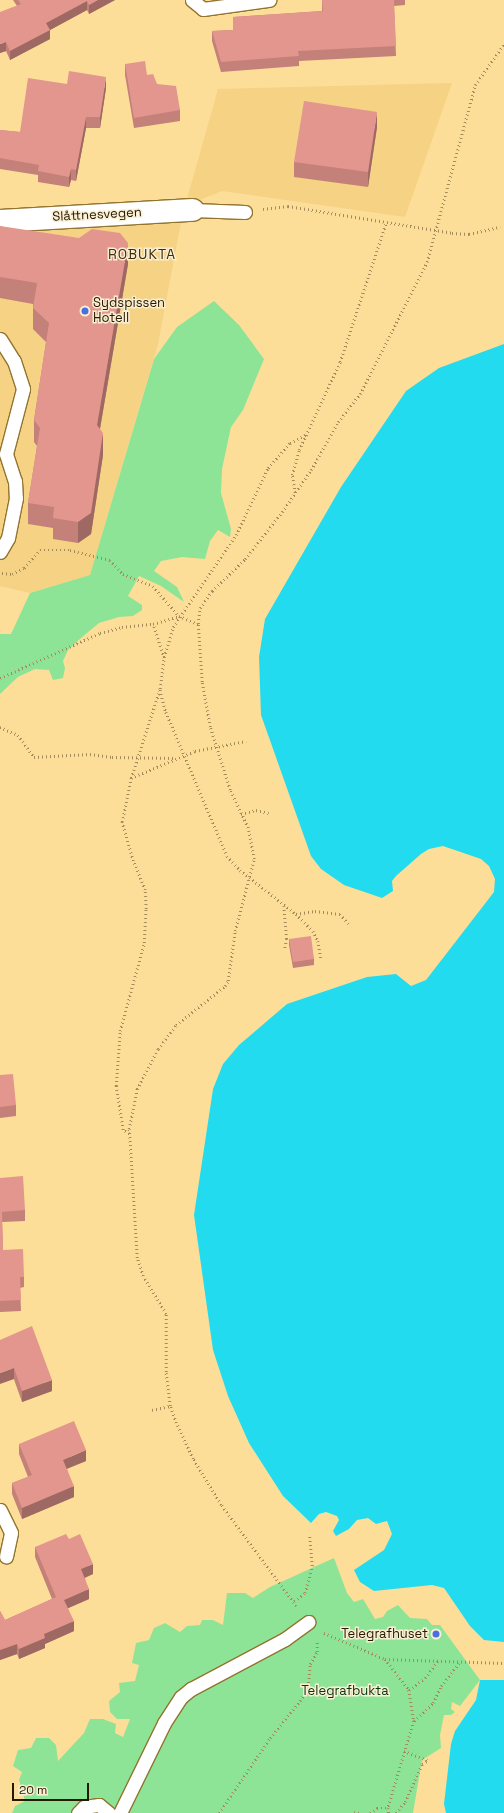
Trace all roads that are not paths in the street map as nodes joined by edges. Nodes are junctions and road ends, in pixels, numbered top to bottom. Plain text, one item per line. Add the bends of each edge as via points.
1 (192, 0) edge
2 (269, 0) edge
3 (193, 210) joint
4 (245, 212) road end
5 (0, 221) edge
6 (0, 339) edge
7 (3, 455) edge
8 (0, 552) edge
9 (0, 1510) edge
10 (6, 1556) dead end
11 (312, 1625) road end
12 (78, 1813) edge
13 (109, 1813) edge
14 (120, 1813) edge

1 - 2 lane via 203,9
3 - 4 lane
3 - 5 street, Slåttnesvegen
6 - 7 lane via 14,361 23,389
7 - 8 lane via 15,481 16,498 8,538
9 - 10 lane via 11,1533
11 - 14 lane via 191,1689 181,1697 164,1723
12 - 13 lane via 84,1807 99,1805

